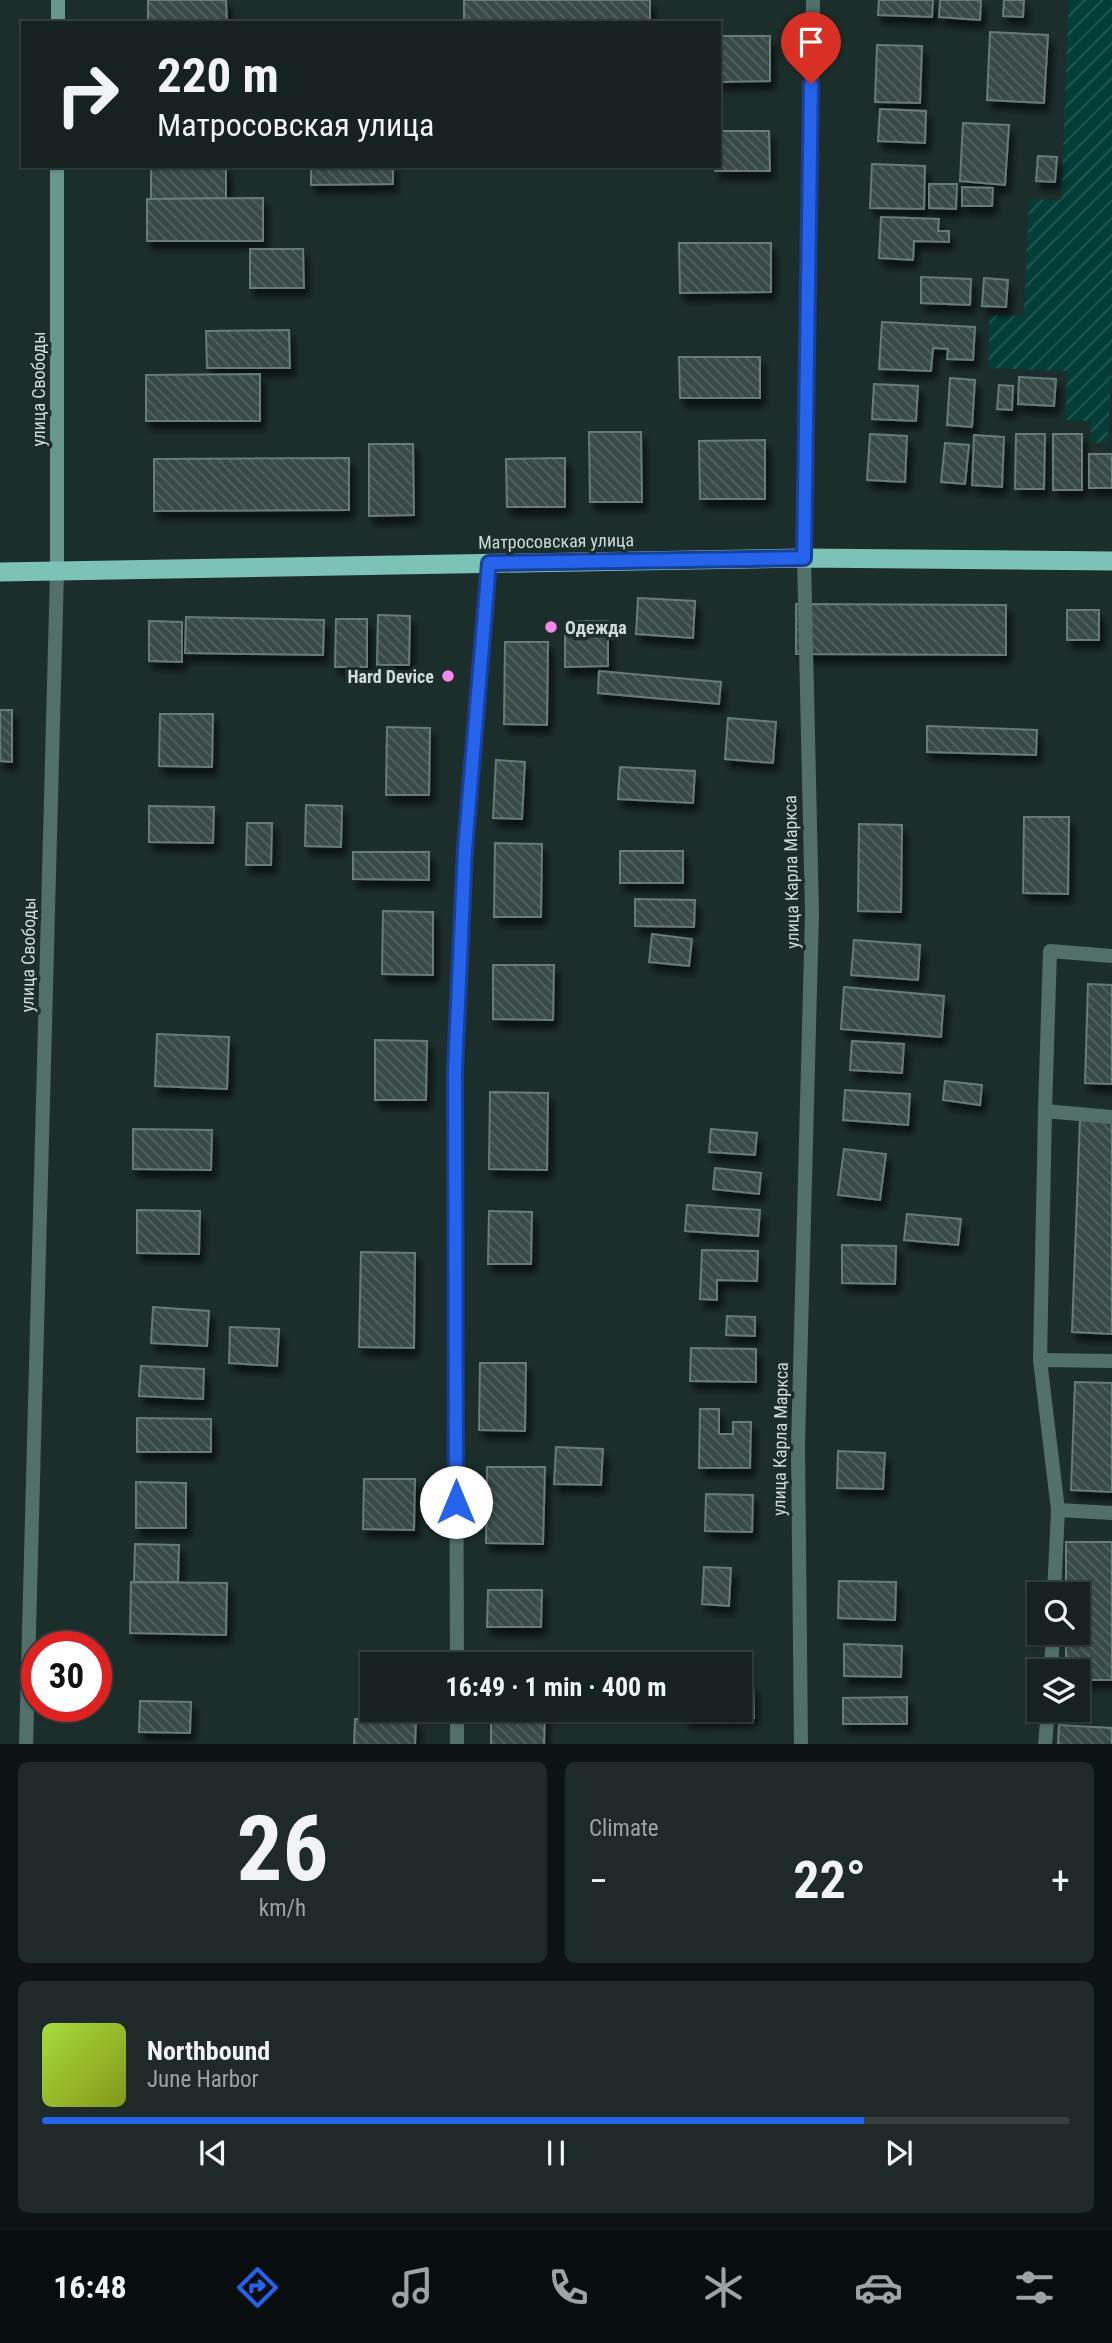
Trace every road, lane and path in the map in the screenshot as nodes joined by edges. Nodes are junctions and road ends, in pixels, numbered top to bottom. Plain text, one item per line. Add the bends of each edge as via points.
1 (58, 0) edge
2 (813, 0) edge
3 (58, 21) edge
4 (57, 168) edge
5 (804, 558) junction
6 (1112, 561) edge
7 (489, 563) junction
8 (57, 571) junction
9 (0, 572) edge
10 (1112, 956) edge
11 (1045, 1111) junction
12 (1112, 1117) edge
13 (1040, 1360) junction
14 (1112, 1361) edge
15 (1058, 1510) junction
16 (1112, 1513) edge
17 (1055, 1582) edge
18 (457, 1652) edge
19 (457, 1722) edge
20 (1047, 1722) edge
21 (26, 1744) edge
22 (457, 1744) edge
23 (801, 1744) edge
24 (1045, 1744) edge

1 - 3 main road
2 - 5 street, улица Карла Маркса
4 - 8 main road, улица Свободы
5 - 6 highway, Матросовская улица
5 - 7 highway, Матросовская улица
5 - 23 street, улица Карла Маркса via 812,913 799,1432
7 - 8 highway, Матросовская улица
7 - 18 street via 465,849 455,1069
8 - 9 highway, Матросовская улица
8 - 21 street, улица Свободы
10 - 11 street via 1050,951
11 - 12 street
11 - 13 street
13 - 14 street
13 - 15 street
15 - 16 street
15 - 17 street
19 - 22 street
20 - 24 street

